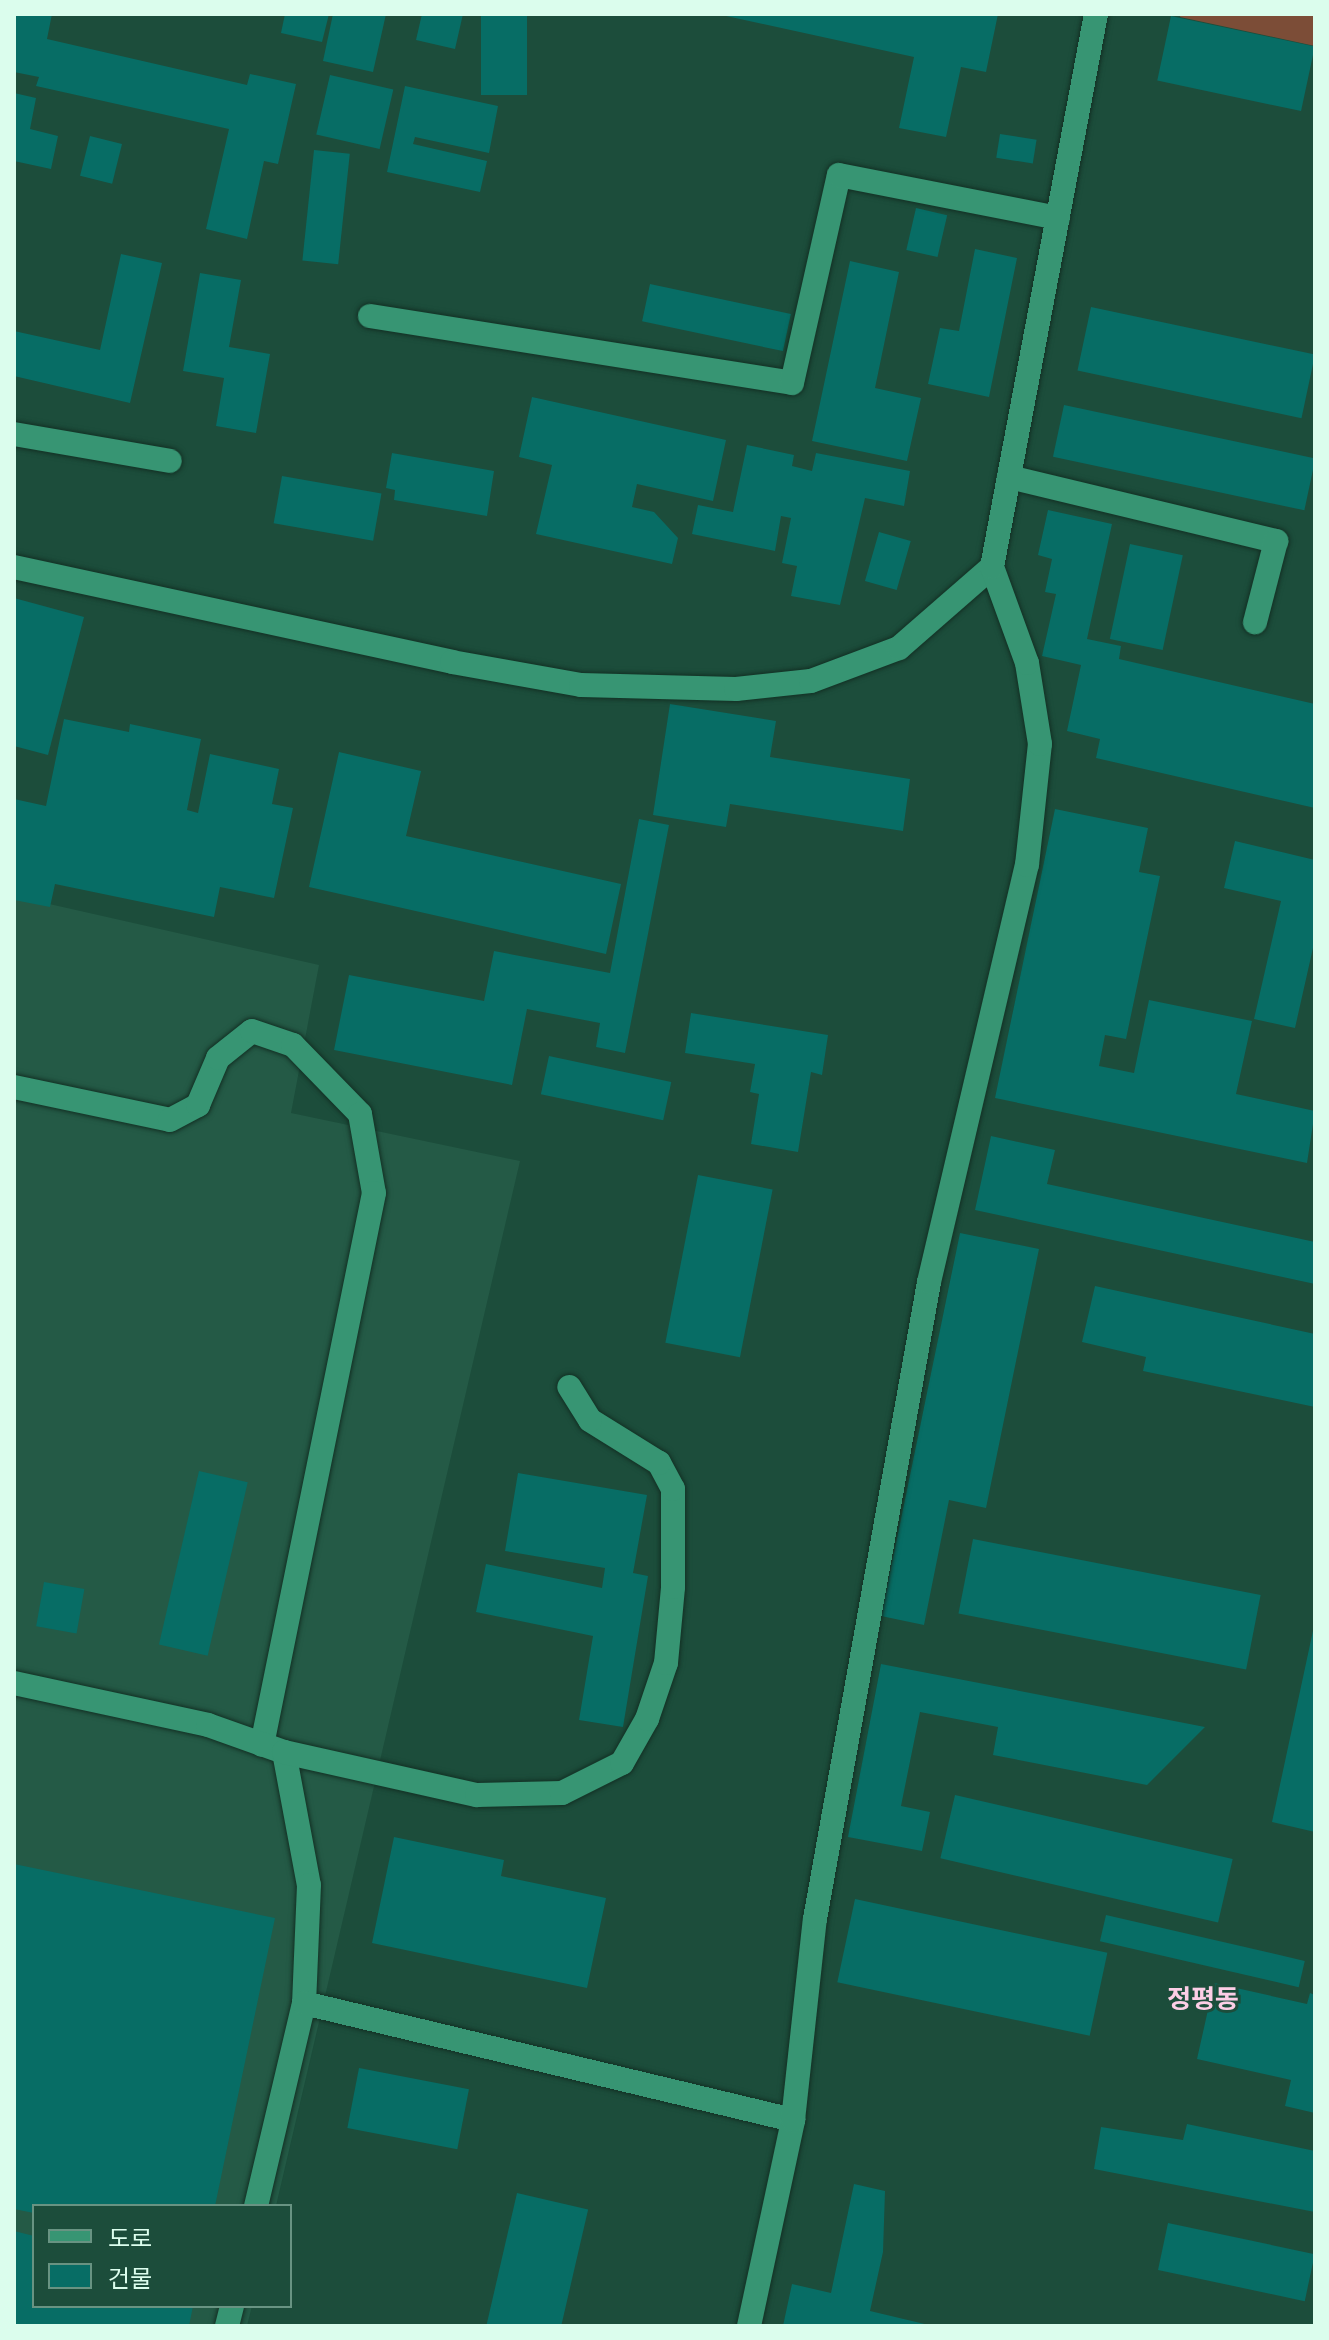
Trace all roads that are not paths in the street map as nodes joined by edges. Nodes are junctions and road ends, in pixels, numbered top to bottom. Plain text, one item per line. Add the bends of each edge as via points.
1 (1096, 14) edge
2 (1058, 218) junction
3 (370, 316) dead end
4 (14, 434) edge
5 (170, 461) dead end
6 (1009, 477) junction
7 (14, 567) edge
8 (992, 567) junction
9 (1255, 622) dead end
10 (14, 1087) edge
11 (569, 1387) dead end
12 (14, 1683) edge
13 (273, 1748) junction
14 (304, 2003) junction
15 (793, 2120) junction
16 (256, 2204) edge
17 (749, 2326) edge

1 - 2 street
2 - 3 street via 839,175 792,383
2 - 6 street
4 - 5 street
6 - 8 street
6 - 9 street via 1276,541
7 - 8 street via 581,685 736,689 811,681 899,648
8 - 15 street via 1027,663 1040,744 1027,865 929,1282 815,1919
10 - 13 street via 170,1120 198,1105 218,1058 252,1031 293,1045 360,1114 374,1193
11 - 13 street via 590,1420 659,1463 673,1489 666,1663 647,1719 622,1763 562,1793 477,1795
12 - 13 street via 208,1725
13 - 14 street via 309,1885
14 - 15 street
14 - 16 street
15 - 17 street

